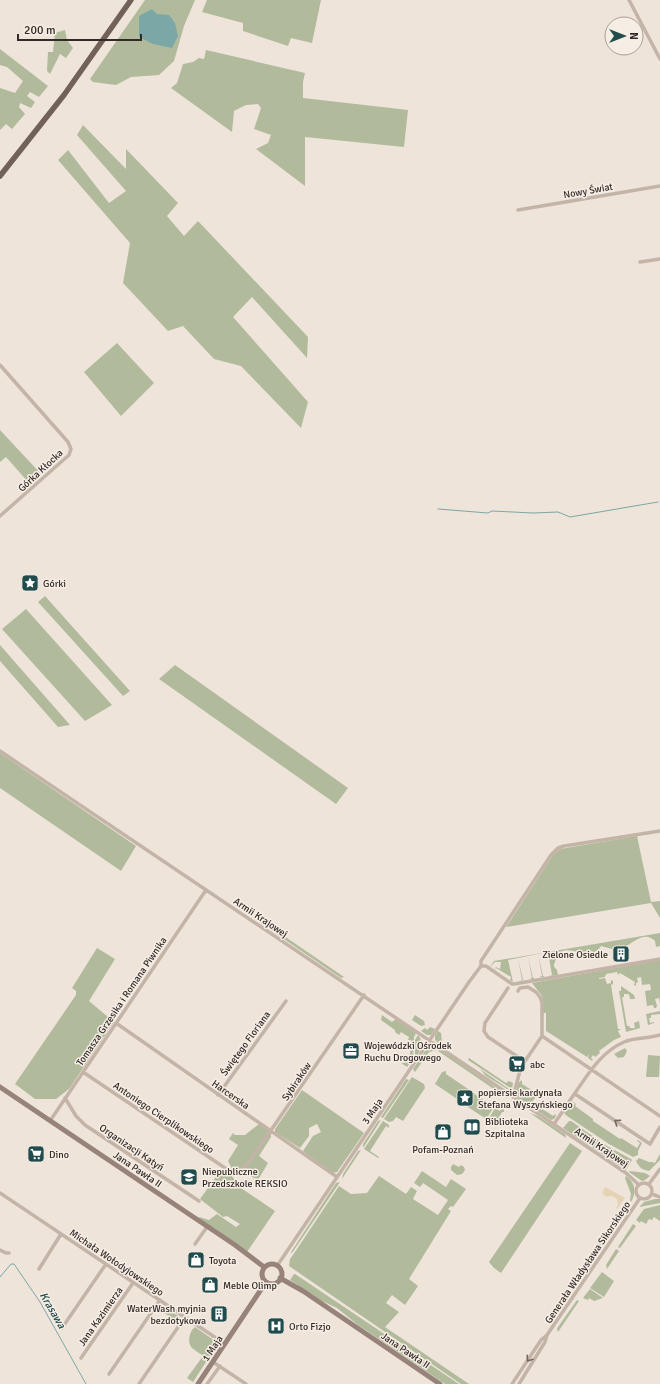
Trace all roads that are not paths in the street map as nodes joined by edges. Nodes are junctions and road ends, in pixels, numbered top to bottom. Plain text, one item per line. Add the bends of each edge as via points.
1 (131, 0) edge
2 (629, 0) edge
3 (660, 59) edge
4 (0, 176) edge
5 (660, 186) edge
6 (518, 210) dead end
7 (660, 259) edge
8 (640, 262) dead end
9 (0, 365) edge
10 (0, 516) edge
11 (0, 751) edge
12 (660, 831) edge
13 (206, 890) junction
14 (660, 958) edge
15 (481, 966) junction
16 (508, 988) dead end
17 (518, 991) dead end
18 (364, 995) junction
19 (286, 1001) dead end
20 (116, 1022) junction
21 (660, 1034) edge
22 (542, 1036) junction
23 (430, 1040) junction
24 (524, 1061) junction
25 (591, 1070) junction
26 (83, 1072) junction
27 (0, 1087) edge
28 (575, 1094) junction
29 (218, 1095) junction
30 (513, 1097) junction
31 (65, 1098) junction
32 (660, 1116) edge
33 (50, 1121) junction
34 (554, 1124) junction
35 (660, 1127) edge
36 (271, 1132) junction
37 (660, 1169) edge
38 (238, 1171) joint
39 (337, 1177) junction
40 (649, 1184) junction
41 (639, 1185) junction
42 (0, 1193) edge
43 (652, 1194) junction
44 (660, 1196) edge
45 (640, 1198) junction
46 (199, 1201) dead end
47 (207, 1227) junction
48 (61, 1234) junction
49 (195, 1244) dead end
50 (0, 1250) edge
51 (9, 1253) dead end
52 (106, 1264) junction
53 (277, 1266) junction
54 (264, 1268) junction
55 (39, 1269) dead end
56 (280, 1278) junction
57 (266, 1282) junction
58 (133, 1283) junction
59 (160, 1300) junction
60 (185, 1317) junction
61 (62, 1328) dead end
62 (547, 1335) junction
63 (225, 1344) junction
64 (81, 1358) dead end
65 (213, 1362) junction
66 (220, 1366) junction
67 (108, 1374) dead end
68 (139, 1384) edge
69 (198, 1384) edge
70 (207, 1384) edge
71 (246, 1384) edge
72 (440, 1384) edge
73 (512, 1384) edge
74 (519, 1384) edge

1 - 4 main road via 64,95
2 - 3 street
5 - 6 street, Nowy Świat
7 - 8 street
9 - 10 street, Górka Kłocka via 68,442 71,449 64,460
11 - 13 street, Armii Krajowej
12 - 15 street, 3 Maja via 558,848 481,961
13 - 18 street, Armii Krajowej
13 - 20 street, Tomasza Grzesika i Romana Piwnika
14 - 15 street via 514,984 486,966
15 - 23 street, 3 Maja
16 - 24 street via 485,1023 484,1031 488,1037
17 - 22 street via 520,988 528,987 540,997
18 - 23 street, Armii Krajowej
18 - 36 street, Sybiraków
19 - 29 street, Świętego Floriana
20 - 26 street, Tomasza Grzesika i Romana Piwnika
20 - 29 street, Harcerska
21 - 25 street via 616,1046
22 - 24 street
22 - 25 street
23 - 30 street, Armii Krajowej
23 - 39 street, 3 Maja
24 - 30 street
25 - 28 street
25 - 32 street
26 - 31 street, Tomasza Grzesika i Romana Piwnika
26 - 38 street, Antoniego Cierplikowskiego via 225,1168
27 - 33 main road, Jana Pawła II
28 - 34 street
35 -> 28 street via 650,1144
29 - 36 street, Harcerska
30 - 34 street, Armii Krajowej
31 - 33 street, Tomasza Grzesika i Romana Piwnika
31 - 46 street, Organizacji Katyń via 85,1125
33 - 47 main road, Jana Pawła II
34 - 41 street, Armii Krajowej via 626,1173
36 - 38 street, Sybiraków via 247,1165
36 - 39 street, Harcerska
37 - 40 street
39 - 53 street, 3 Maja
40 - 41 street
40 - 43 street
41 - 45 street via 637,1193
42 - 48 street, Michała Wołodyjowskiego
43 - 44 street
43 - 45 street via 648,1198
45 - 62 street, Generała Władysława Sikorskiego
47 - 49 street
47 - 54 main road, Jana Pawła II
48 - 52 street, Michała Wołodyjowskiego
48 - 55 street
50 - 51 street
52 - 58 street, Michała Wołodyjowskiego
52 - 61 street
53 - 54 main road via 272,1264
53 - 56 main road via 281,1273
54 - 57 main road via 262,1275
56 - 57 main road via 274,1283
56 - 72 main road, Jana Pawła II
57 - 63 main road, 1 Maja
58 - 59 street, Michała Wołodyjowskiego
58 - 64 street, Jana Kazimierza
59 - 60 street, Michała Wołodyjowskiego
59 - 67 street
60 - 63 street, Michała Wołodyjowskiego
60 - 68 street
62 -> 73 street, Generała Władysława Sikorskiego
62 - 74 street, Generała Władysława Sikorskiego
63 - 65 main road, 1 Maja
65 - 66 street
65 - 69 main road, 1 Maja
66 - 70 street
66 - 71 street

